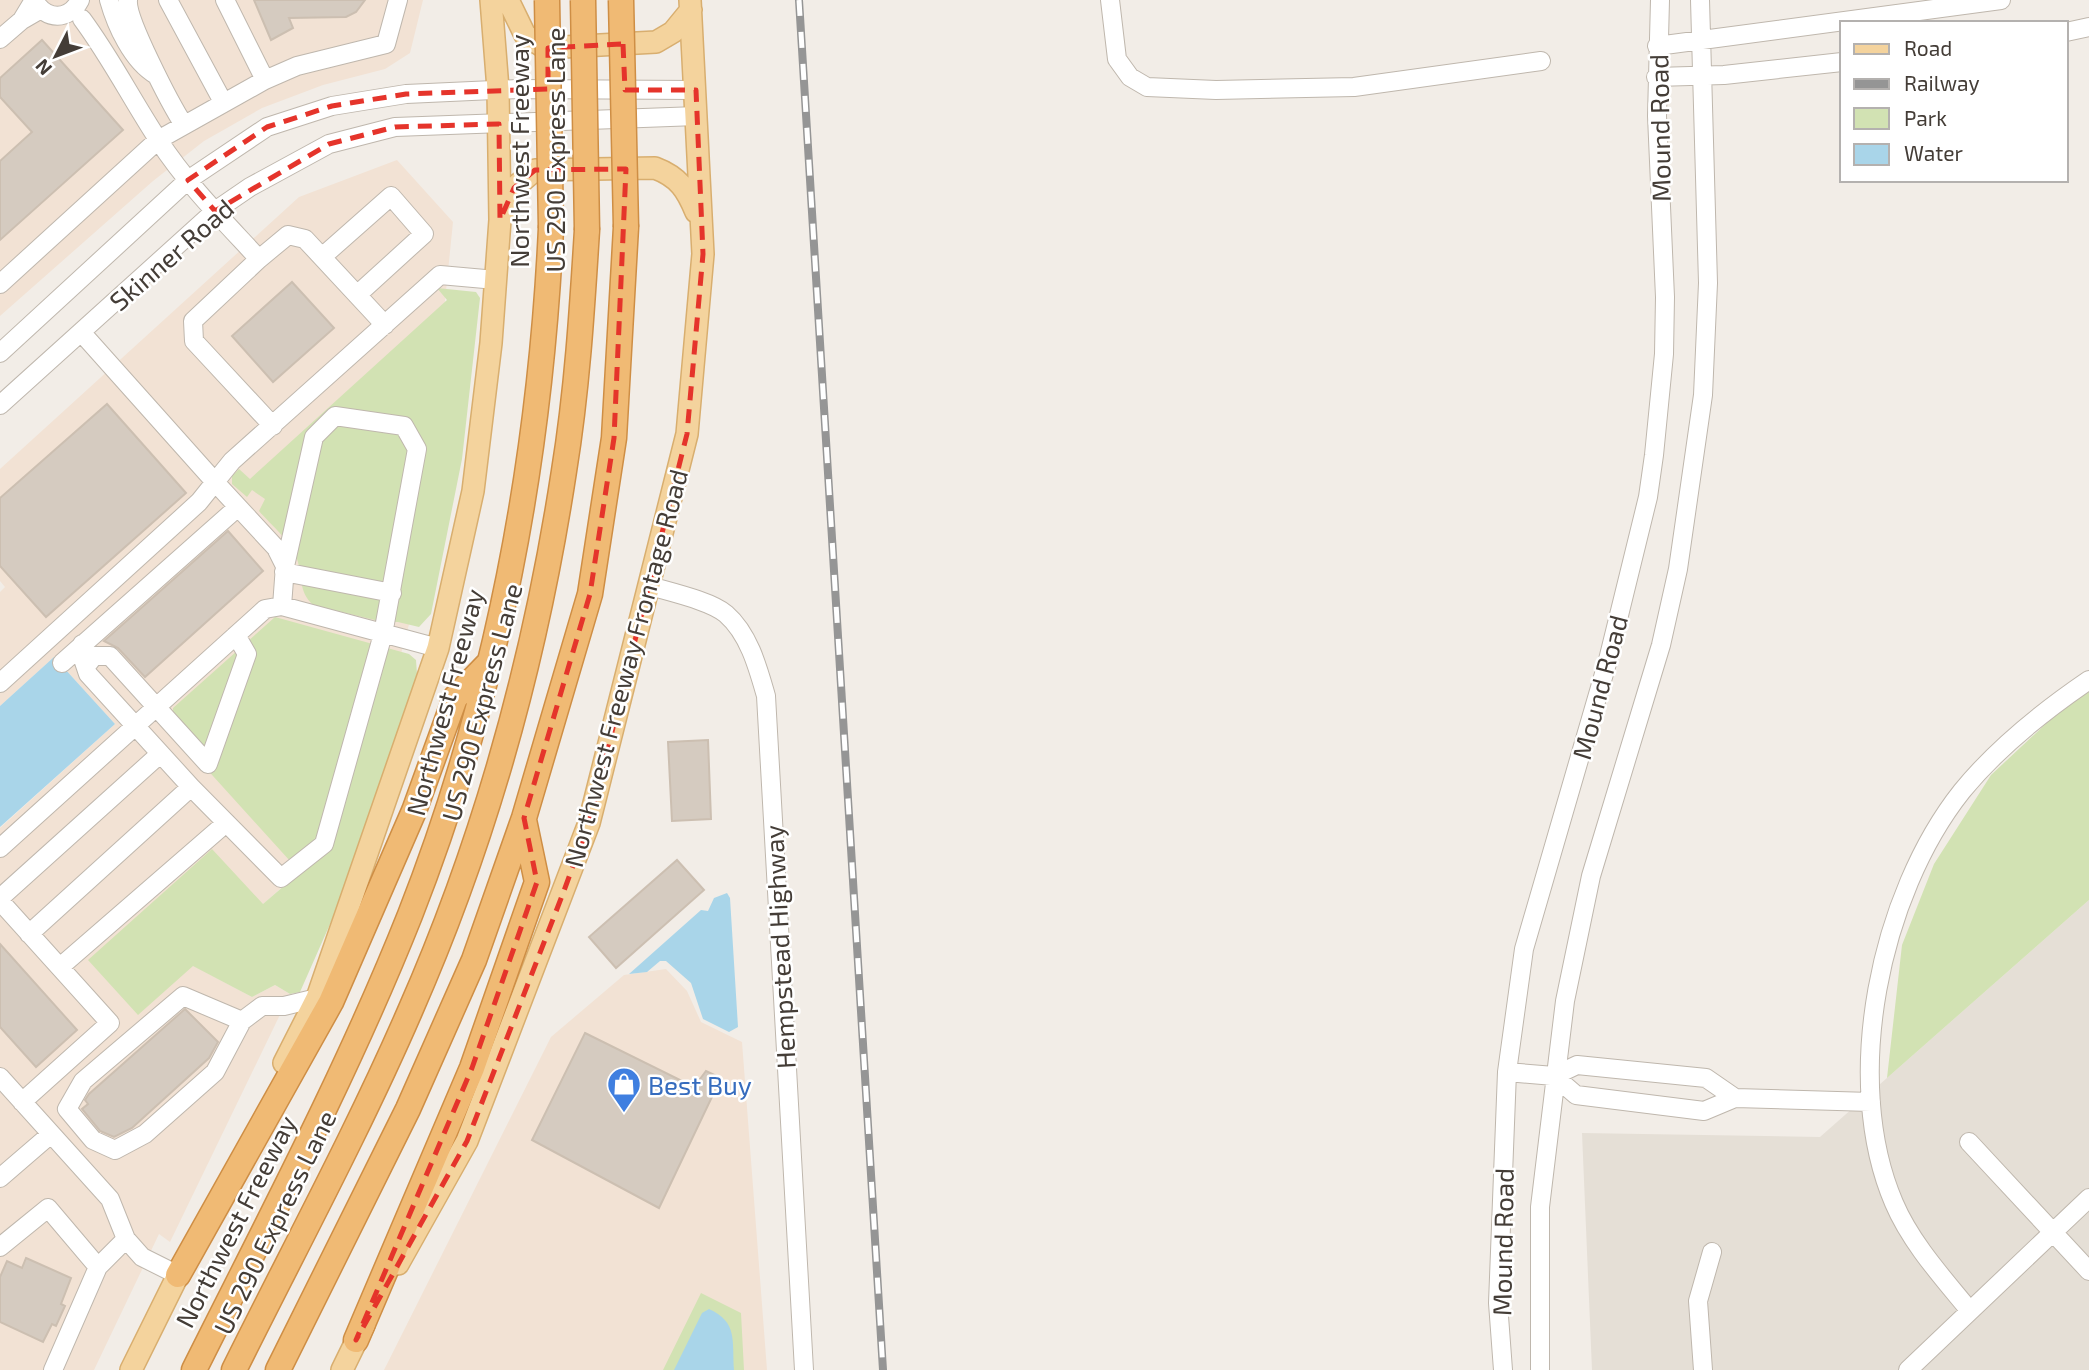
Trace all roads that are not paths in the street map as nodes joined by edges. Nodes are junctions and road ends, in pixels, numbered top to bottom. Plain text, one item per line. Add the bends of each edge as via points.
1 (109, 0) edge
2 (128, 0) edge
3 (168, 0) edge
4 (225, 0) edge
5 (398, 0) edge
6 (491, 0) edge
7 (508, 0) edge
8 (547, 0) edge
9 (583, 0) edge
10 (621, 0) edge
11 (1110, 0) edge
12 (1660, 0) edge
13 (1700, 0) edge
14 (2001, 0) edge
15 (36, 3) edge
16 (690, 5) edge
17 (77, 9) edge
18 (1840, 21) edge
19 (1844, 21) edge
20 (2089, 27) edge
21 (2068, 32) edge
22 (0, 39) edge
23 (1701, 40) junction
24 (1657, 46) junction
25 (1541, 61) dead end
26 (1840, 62) edge
27 (156, 75) junction
28 (1702, 75) junction
29 (1656, 77) junction
30 (265, 80) junction
31 (498, 89) junction
32 (696, 90) junction
33 (223, 102) junction
34 (697, 116) junction
35 (499, 124) junction
36 (184, 125) junction
37 (159, 140) junction
38 (188, 180) junction
39 (215, 211) junction
40 (500, 220) junction
41 (701, 223) junction
42 (322, 257) junction
43 (258, 259) junction
44 (496, 280) junction
45 (0, 284) edge
46 (356, 295) junction
47 (385, 325) junction
48 (81, 332) junction
49 (0, 353) edge
50 (0, 405) edge
51 (273, 426) junction
52 (215, 482) junction
53 (238, 507) junction
54 (285, 569) junction
55 (650, 586) junction
56 (392, 593) junction
57 (282, 606) junction
58 (383, 634) junction
59 (236, 635) junction
60 (82, 644) junction
61 (438, 648) junction
62 (62, 663) dead end
63 (489, 664) junction
64 (87, 665) junction
65 (2089, 680) edge
66 (0, 683) edge
67 (158, 706) junction
68 (136, 727) junction
69 (160, 754) junction
70 (191, 787) junction
71 (524, 818) junction
72 (226, 823) junction
73 (0, 848) edge
74 (0, 900) edge
75 (29, 934) junction
76 (60, 967) junction
77 (317, 998) junction
78 (242, 1021) junction
79 (1507, 1072) junction
80 (1554, 1076) junction
81 (0, 1077) edge
82 (1735, 1098) junction
83 (1871, 1101) junction
84 (22, 1102) junction
85 (51, 1134) junction
86 (1969, 1142) dead end
87 (0, 1178) edge
88 (2089, 1198) edge
89 (2053, 1232) junction
90 (126, 1239) junction
91 (0, 1247) edge
92 (1713, 1252) dead end
93 (98, 1267) junction
94 (2089, 1271) edge
95 (178, 1275) junction
96 (1970, 1311) junction
97 (356, 1340) junction
98 (53, 1370) edge
99 (131, 1370) edge
100 (194, 1370) edge
101 (234, 1370) edge
102 (278, 1370) edge
103 (342, 1370) edge
104 (804, 1370) edge
105 (1503, 1370) edge
106 (1540, 1370) edge
107 (1703, 1370) edge
108 (1908, 1370) edge

1 - 27 street via 140,64
2 - 27 street via 130,17
3 - 33 street
4 - 30 street
5 - 30 street via 386,44 297,66
6 - 31 main road
7 - 16 main road via 525,34 545,48 656,42 673,32
8 - 63 highway, Northwest Freeway, bridge via 551,228 545,320 528,468
9 - 101 highway, US 290 Express Lane, bridge via 587,230 579,352 565,471 519,689 472,848 410,1012
10 - 71 highway, bridge via 626,227 614,438 590,594
11 - 25 street via 1117,59 1130,77 1147,87 1343,88
12 - 24 street, Mound Road
13 - 23 street, Mound Road
14 - 19 street
15 - 17 street via 54,16
15 - 22 street
16 - 32 main road, Northwest Freeway Frontage Road
17 - 37 street
18 - 23 street
20 - 21 street
23 - 24 street
23 - 28 street, Mound Road
24 - 29 street, Mound Road
26 - 28 street
27 - 36 street
28 - 29 street
28 - 80 street, Mound Road via 1708,283 1703,395 1693,478 1661,645 1591,876
29 - 79 street, Mound Road via 1664,354 1648,497 1608,660 1524,949
30 - 33 street
31 - 32 street, Skinner Road
31 - 35 main road
31 - 38 street, Skinner Road via 406,94 332,106 267,127
32 - 34 main road, Northwest Freeway Frontage Road
33 - 36 street
34 - 35 street, Skinner Road
34 - 41 main road, Northwest Freeway Frontage Road
35 - 39 street, Skinner Road via 395,127 329,145
35 - 40 main road
36 - 37 street
37 - 38 street
37 - 45 street
38 - 39 street
38 - 49 street, Skinner Road
39 - 43 street
39 - 48 street, Skinner Road
40 - 41 main road via 514,188 535,170 655,168 685,187
40 - 44 main road
41 - 55 main road, Northwest Freeway Frontage Road via 703,254 687,434
42 - 43 street via 305,239 288,235
42 - 46 street
42 - 46 street via 391,196 424,234
43 - 51 street via 192,321 194,341
44 - 47 street via 440,275
44 - 61 main road via 473,491
46 - 47 street
47 - 51 street
48 - 50 street, Skinner Road
48 - 52 street
51 - 52 street
52 - 53 street
52 - 66 street via 199,502
53 - 54 street via 276,548
53 - 60 street
54 - 56 street
54 - 56 street via 314,437 335,415 404,426 417,449
54 - 57 street
55 - 97 main road, Northwest Freeway Frontage Road via 589,823 542,951 467,1141
55 - 104 street, Hempstead Highway via 725,613 755,660 766,696
56 - 58 street
57 - 58 street
57 - 59 street via 265,609
58 - 61 street
58 - 72 street via 324,844 281,878
59 - 67 street
59 - 67 street via 247,654 208,764
60 - 62 street
60 - 64 street
61 - 77 main road
63 - 95 highway via 455,698 414,811 331,1002
63 - 100 highway, Northwest Freeway via 440,831 391,963 338,1081
64 - 67 street via 94,656 110,656
64 - 68 street via 88,674
65 - 83 street via 2053,704 1993,757 1931,839 1892,932 1879,977 1871,1035
67 - 68 street
68 - 69 street
68 - 73 street
69 - 70 street
69 - 74 street
70 - 72 street
70 - 75 street
71 - 97 highway via 537,882 472,1068
71 - 102 highway via 474,960 408,1109
72 - 76 street
74 - 75 street
75 - 76 street
76 - 84 street via 110,1023
77 - 78 street via 262,1006
77 - 95 main road
78 - 78 street via 215,1072 145,1134 115,1150 93,1140 67,1110 83,1081 183,996
79 - 80 street
79 - 105 street, Mound Road via 1498,1303
80 - 82 street via 1577,1065 1706,1078
80 - 82 street via 1576,1095 1704,1111
80 - 106 street, Mound Road via 1540,1208
81 - 84 street
82 - 83 street
83 - 96 street via 1894,1203 1926,1255
84 - 85 street
85 - 87 street
85 - 90 street via 110,1199
86 - 89 street
88 - 89 street
89 - 94 street
89 - 96 street
90 - 93 street
90 - 95 street via 142,1257
91 - 93 street via 48,1208
92 - 107 street via 1698,1301
93 - 98 street
95 - 99 main road
96 - 108 street
97 - 103 main road, Northwest Freeway Frontage Road

